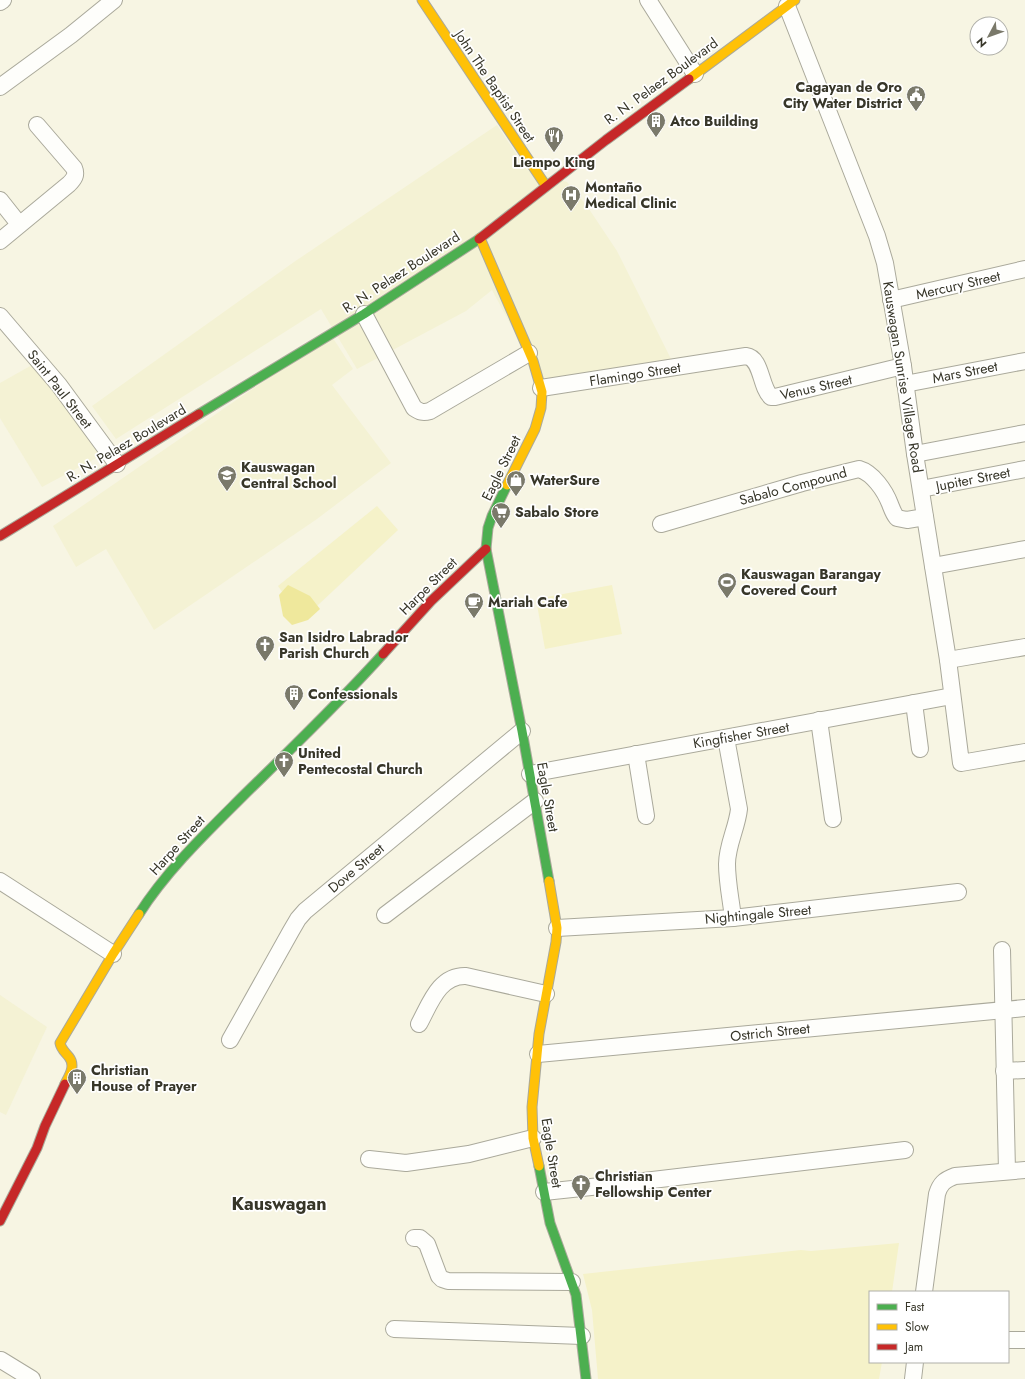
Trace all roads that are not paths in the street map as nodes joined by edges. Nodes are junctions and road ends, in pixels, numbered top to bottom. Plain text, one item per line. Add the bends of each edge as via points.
1 (3, 0) edge
2 (114, 0) edge
3 (422, 0) edge
4 (648, 0) edge
5 (0, 2) edge
6 (791, 3) edge
7 (695, 74) junction
8 (0, 87) edge
9 (37, 125) dead end
10 (546, 186) junction
11 (0, 200) edge
12 (19, 224) junction
13 (480, 238) junction
14 (0, 240) edge
15 (1025, 269) edge
16 (892, 300) junction
17 (364, 314) junction
18 (0, 316) edge
19 (529, 352) junction
20 (730, 359) joint
21 (1025, 361) edge
22 (903, 366) junction
23 (905, 384) junction
24 (541, 388) junction
25 (1025, 434) edge
26 (915, 454) junction
27 (116, 464) junction
28 (1025, 469) edge
29 (921, 489) junction
30 (925, 517) junction
31 (661, 524) dead end
32 (0, 536) edge
33 (486, 549) junction
34 (1025, 549) edge
35 (933, 566) junction
36 (1025, 647) edge
37 (948, 660) junction
38 (952, 696) junction
39 (914, 703) junction
40 (819, 720) junction
41 (522, 732) junction
42 (726, 738) junction
43 (920, 749) dead end
44 (1025, 752) edge
45 (636, 754) junction
46 (530, 774) junction
47 (535, 801) junction
48 (646, 816) dead end
49 (833, 819) dead end
50 (0, 881) edge
51 (958, 892) dead end
52 (385, 915) dead end
53 (733, 918) junction
54 (557, 928) junction
55 (1002, 950) dead end
56 (113, 954) junction
57 (546, 994) junction
58 (1025, 1008) edge
59 (1002, 1009) junction
60 (420, 1024) dead end
61 (230, 1040) dead end
62 (538, 1054) junction
63 (1025, 1070) edge
64 (1004, 1071) junction
65 (533, 1138) junction
66 (905, 1150) dead end
67 (369, 1159) dead end
68 (1025, 1170) edge
69 (1007, 1171) junction
70 (544, 1192) junction
71 (0, 1220) edge
72 (414, 1238) dead end
73 (572, 1282) junction
74 (924, 1291) edge
75 (394, 1329) dead end
76 (582, 1336) junction
77 (1009, 1340) edge
78 (1025, 1340) edge
79 (1, 1360) dead end
80 (915, 1363) edge
81 (32, 1379) edge
82 (586, 1379) edge
83 (913, 1379) edge

1 - 5 street
2 - 8 street
3 - 10 street, John The Baptist Street
4 - 7 street
6 - 7 street, R. N. Pelaez Boulevard
6 - 16 street, Kauswagan Sunrise Village Road via 877,236
7 - 10 street, R. N. Pelaez Boulevard
9 - 12 street via 76,172 69,184
10 - 13 street, R. N. Pelaez Boulevard
11 - 12 street
12 - 14 street
13 - 17 street, R. N. Pelaez Boulevard
13 - 19 street, Eagle Street
15 - 16 street, Mercury Street
16 - 22 street, Kauswagan Sunrise Village Road
17 - 19 street via 414,408 419,411 430,411
17 - 27 street, R. N. Pelaez Boulevard
18 - 27 street, Saint Paul Street via 60,385
19 - 24 street, Eagle Street
20 - 22 street, Venus Street via 746,356 753,358 765,390 771,397
20 - 24 street, Flamingo Street
21 - 23 street, Mars Street
22 - 23 street, Kauswagan Sunrise Village Road
23 - 26 street, Kauswagan Sunrise Village Road
24 - 33 street, Eagle Street via 542,404 539,418 490,522
25 - 26 street
26 - 29 street, Kauswagan Sunrise Village Road
27 - 32 street, R. N. Pelaez Boulevard
28 - 29 street, Jupiter Street
29 - 30 street, Kauswagan Sunrise Village Road
30 - 31 street, Sabalo Compound via 907,520 897,518 876,481 867,472 859,469
30 - 35 street, Kauswagan Sunrise Village Road
33 - 41 street, Eagle Street
33 - 56 street, Harpe Street via 431,601 351,690 206,834 148,900
34 - 35 street
35 - 37 street, Kauswagan Sunrise Village Road
36 - 37 street
37 - 38 street, Kauswagan Sunrise Village Road
38 - 39 street, Kingfisher Street
38 - 44 street, Kauswagan Sunrise Village Road via 961,763
39 - 40 street, Kingfisher Street
39 - 43 street
40 - 42 street, Kingfisher Street
40 - 49 street
41 - 46 street, Eagle Street
41 - 61 street, Dove Street via 305,911 291,931
42 - 45 street, Kingfisher Street
42 - 53 street via 738,809 738,821 728,852 727,864
45 - 46 street, Kingfisher Street
45 - 48 street
46 - 47 street, Eagle Street
47 - 52 street
47 - 54 street, Eagle Street
50 - 56 street
51 - 53 street, Nightingale Street
53 - 54 street, Nightingale Street
54 - 57 street, Eagle Street
55 - 59 street
56 - 71 street, Harpe Street via 60,1043 62,1050 71,1058 72,1069 37,1148
57 - 60 street via 466,976 452,977 435,992
57 - 62 street, Eagle Street
58 - 59 street, Ostrich Street
59 - 62 street, Ostrich Street
59 - 64 street
62 - 65 street, Eagle Street via 532,1107
63 - 64 street
64 - 69 street
65 - 67 street via 469,1154 406,1163
65 - 70 street, Eagle Street
66 - 70 street
68 - 69 street
69 - 74 street via 955,1176 946,1179 939,1188 936,1194
70 - 73 street, Eagle Street via 550,1224
72 - 73 street via 420,1238 427,1244 439,1276 448,1281
73 - 76 street, Eagle Street
75 - 76 street
76 - 82 street, Eagle Street
77 - 78 street
79 - 81 street
80 - 83 street

